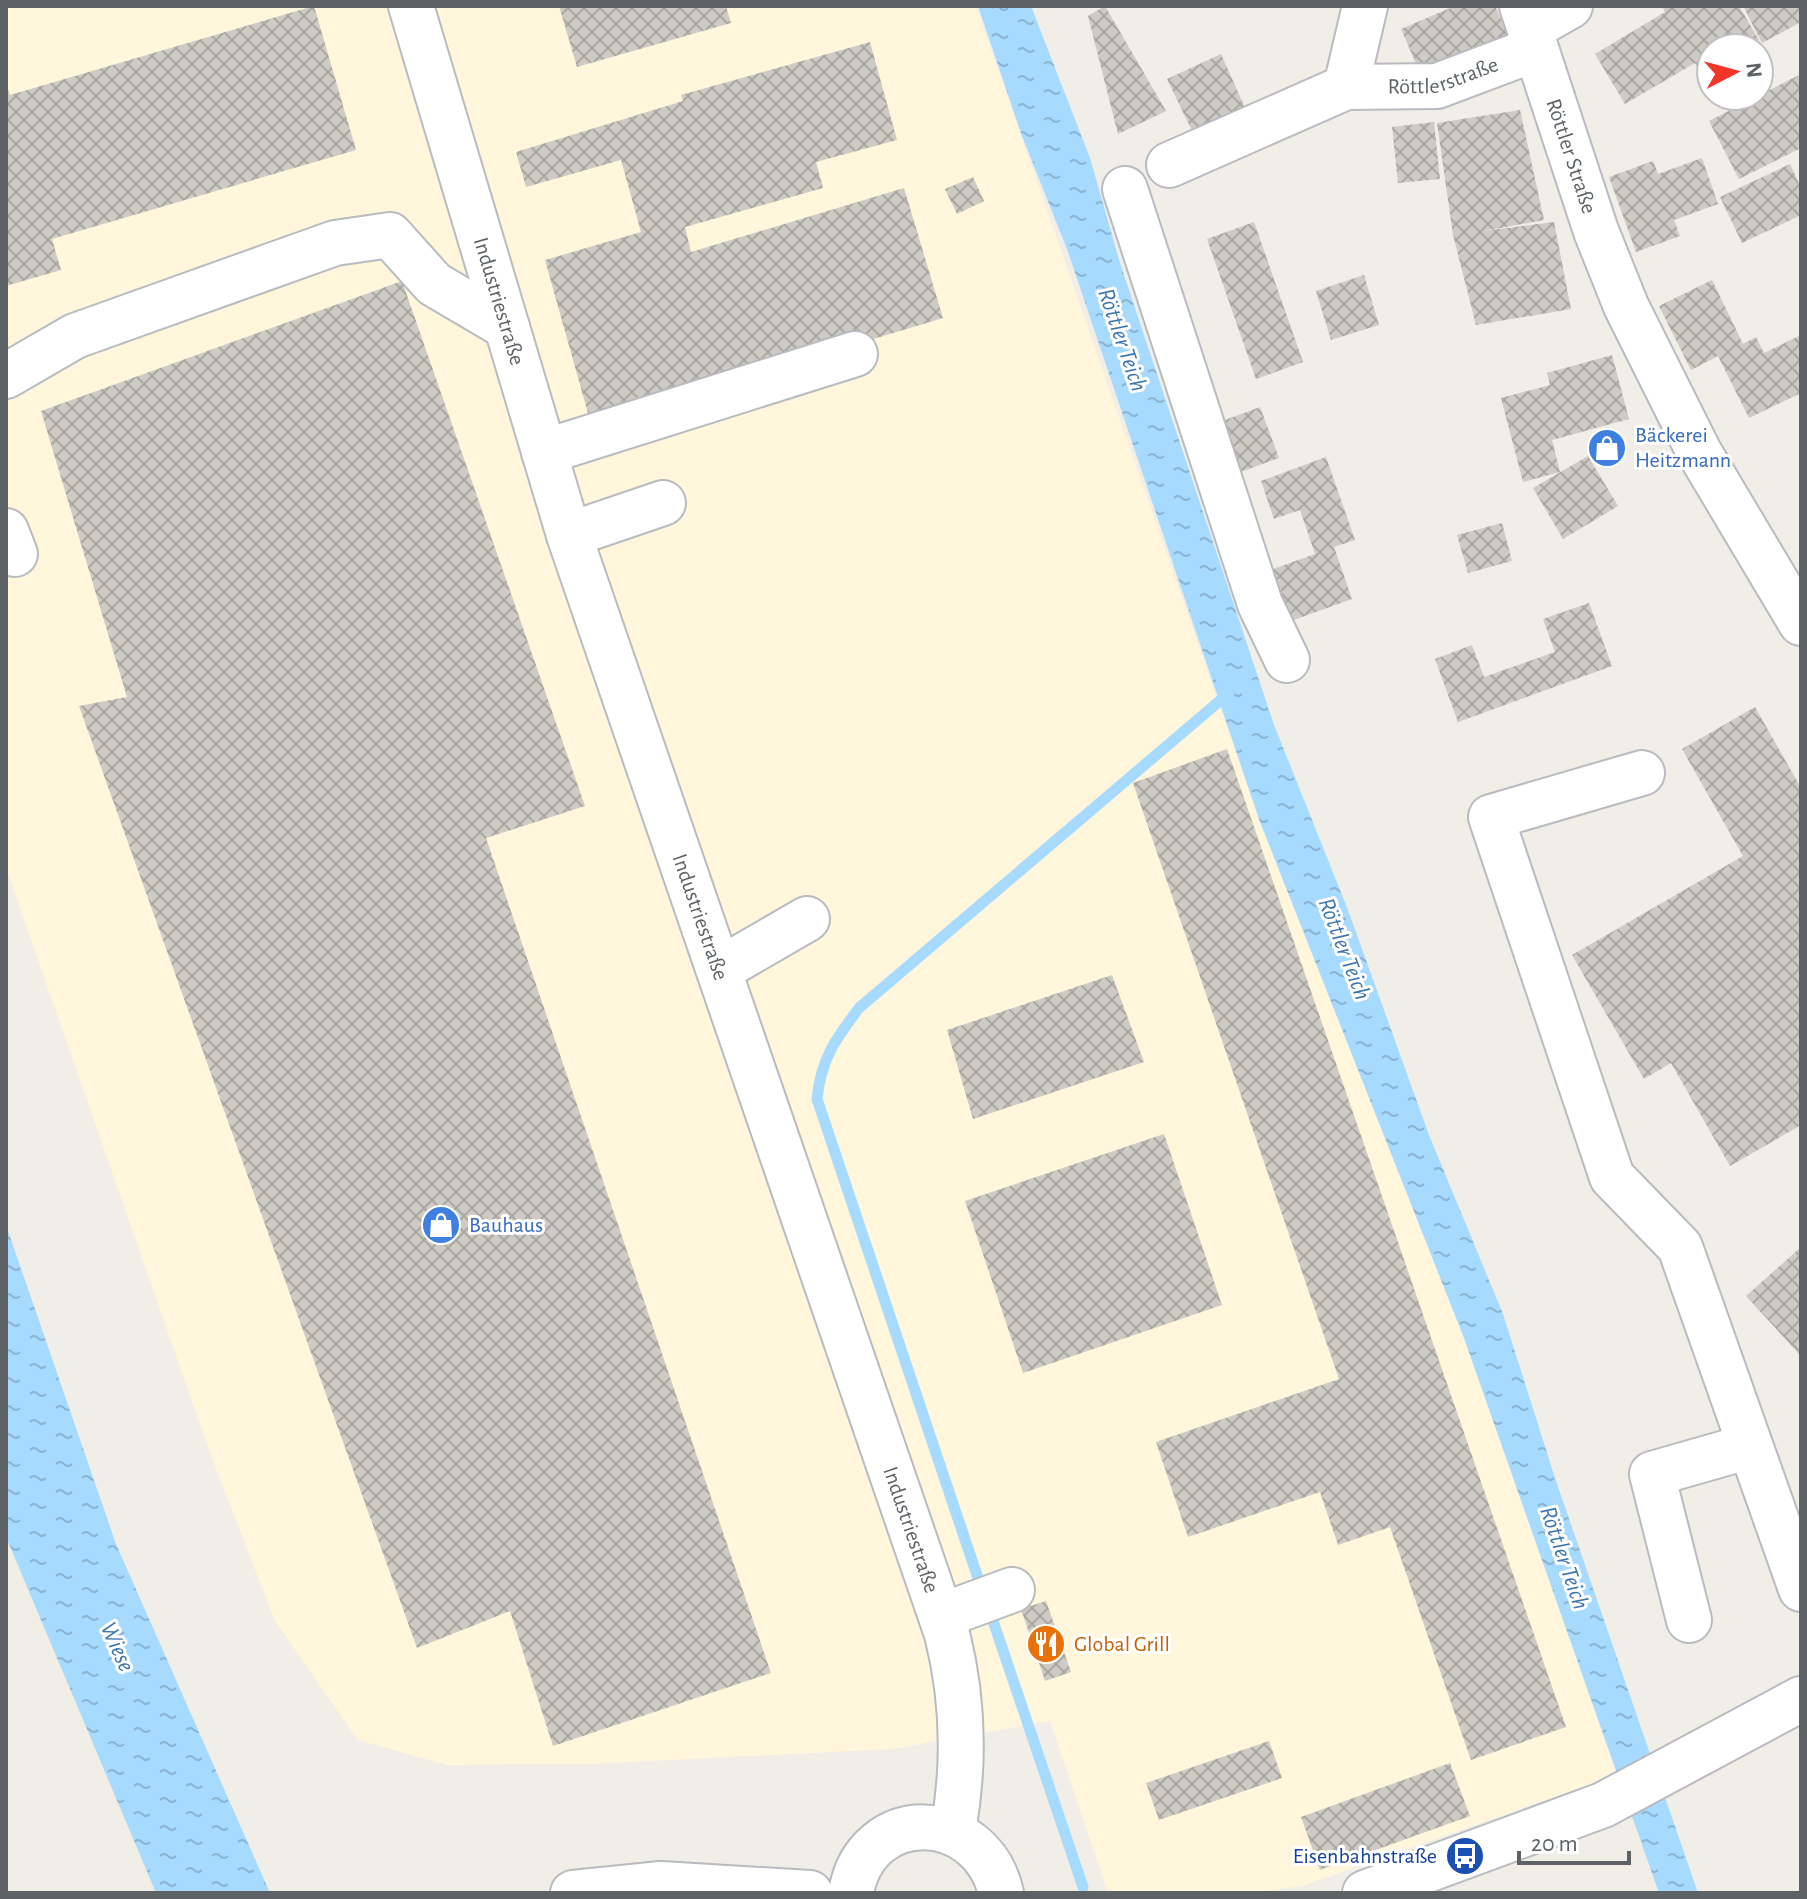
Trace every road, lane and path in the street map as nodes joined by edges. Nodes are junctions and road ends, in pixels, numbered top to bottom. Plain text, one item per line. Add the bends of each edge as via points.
1 (411, 6) edge
2 (1365, 6) edge
3 (1570, 6) edge
4 (1529, 28) edge
5 (1346, 87) junction
6 (1169, 165) dead end
7 (1125, 189) dead end
8 (507, 327) junction
9 (855, 354) dead end
10 (6, 376) edge
11 (544, 452) junction
12 (663, 503) dead end
13 (569, 535) junction
14 (1801, 623) edge
15 (1287, 660) dead end
16 (1642, 773) dead end
17 (807, 919) dead end
18 (719, 970) junction
19 (1750, 1446) junction
20 (1801, 1589) edge
21 (1012, 1590) dead end
22 (956, 1611) junction
23 (1689, 1620) dead end
24 (1801, 1699) edge
25 (953, 1831) junction
26 (573, 1893) edge
27 (810, 1893) edge
28 (851, 1893) edge
29 (1001, 1893) edge
30 (1365, 1893) edge

1 - 8 street, Industriestraße
2 - 5 street, Röttlerstraße
3 - 4 street, Röttlerstraße
4 - 5 street, Röttlerstraße via 1437,86
4 - 14 street, Röttler Straße via 1626,306 1699,452
5 - 6 street, Röttlerstraße
7 - 15 street via 1260,604
8 - 10 street via 434,284 390,235 335,243 75,336
8 - 11 street, Industriestraße
9 - 11 street
11 - 13 street, Industriestraße
12 - 13 street
13 - 18 street, Industriestraße
16 - 19 street via 1491,817 1612,1177 1680,1247
17 - 18 street
18 - 22 street, Industriestraße
19 - 20 street
19 - 23 street via 1652,1474
21 - 22 street
22 - 25 street, Industriestraße via 952,1651 963,1747
24 - 30 street via 1603,1805
25 - 28 street via 917,1828 882,1840 864,1857
25 - 29 street via 978,1847 996,1871
26 - 27 street via 661,1884

